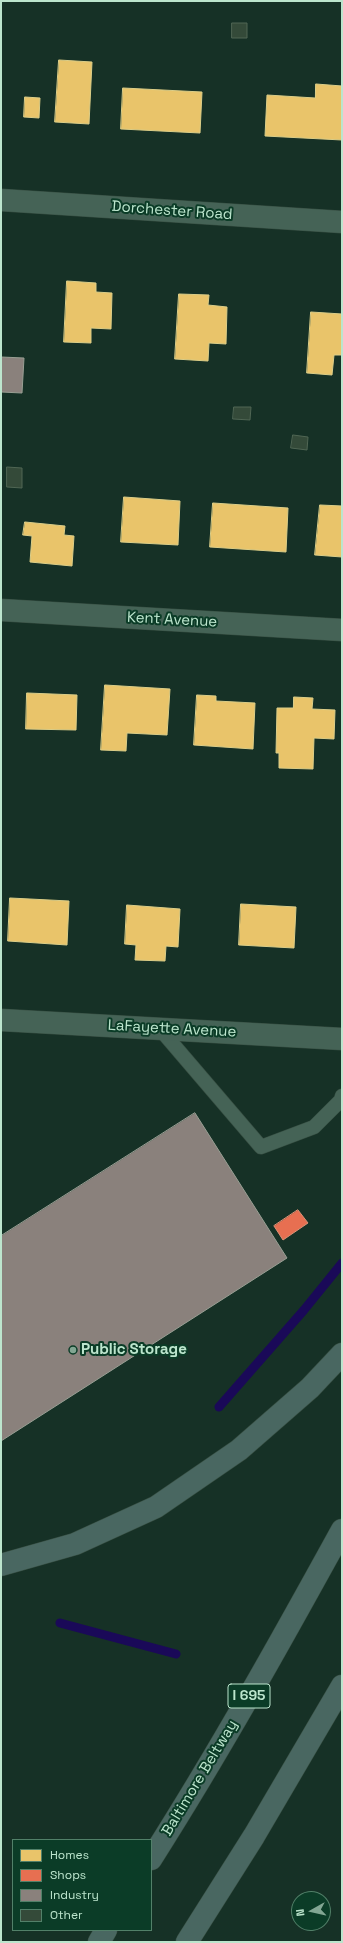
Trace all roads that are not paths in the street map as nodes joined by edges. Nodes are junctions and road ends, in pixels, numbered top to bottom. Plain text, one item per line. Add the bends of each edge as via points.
1 (1, 200) edge
2 (342, 222) edge
3 (1, 610) edge
4 (342, 630) edge
5 (1, 1020) edge
6 (160, 1029) junction
7 (342, 1039) edge
8 (342, 1096) edge
9 (342, 1354) edge
10 (342, 1530) edge
11 (1, 1565) edge
12 (342, 1686) edge
13 (152, 1857) edge
14 (105, 1931) edge
15 (99, 1942) edge
16 (187, 1942) edge

1 - 2 street, Dorchester Road
3 - 4 street, Kent Avenue
5 - 6 street, LaFayette Avenue
6 - 7 street, LaFayette Avenue
6 - 8 lane via 261,1147 314,1127
9 - 11 highway via 310,1388 239,1450 156,1507 75,1544
10 - 13 highway, Baltimore Beltway / I 695 via 288,1628
12 - 16 highway via 254,1836
14 - 15 highway

